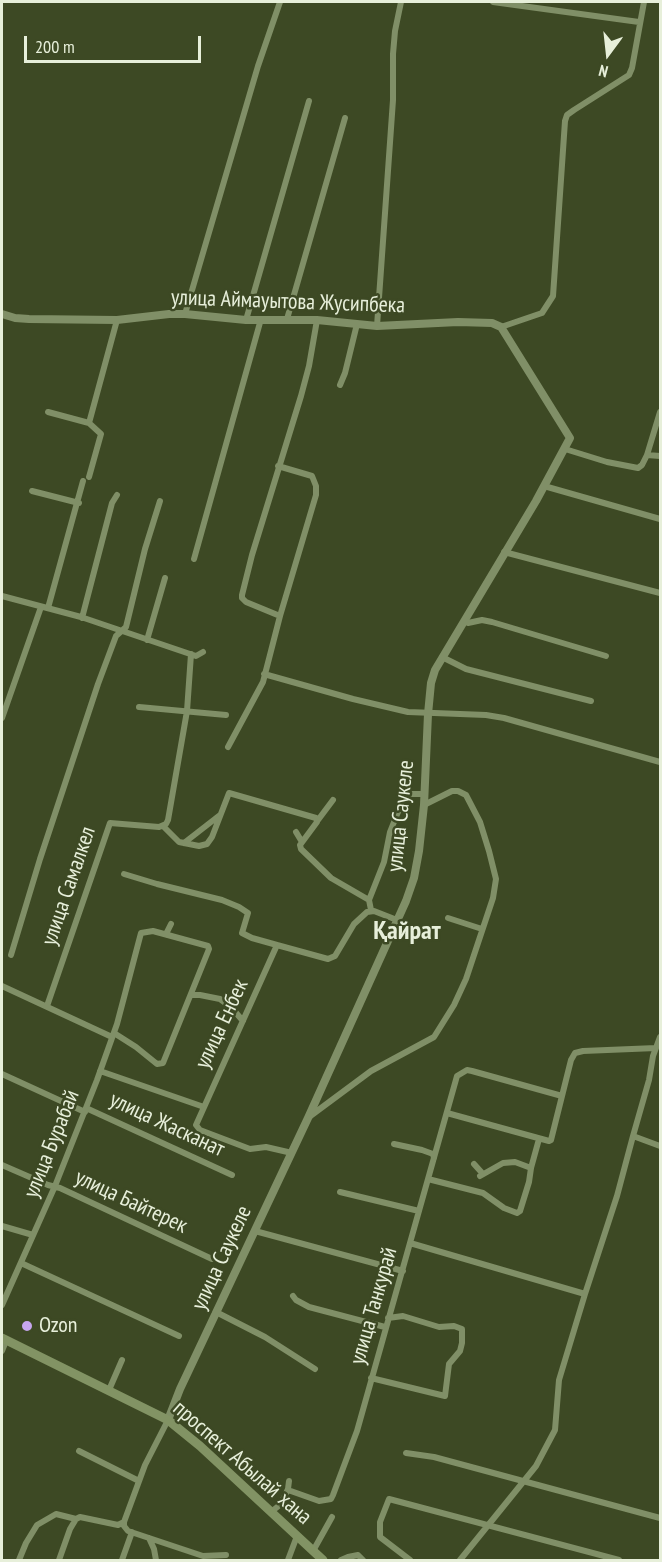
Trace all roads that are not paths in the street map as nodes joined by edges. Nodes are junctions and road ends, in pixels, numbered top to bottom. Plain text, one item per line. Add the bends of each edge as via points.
1 (280, 2) edge
2 (401, 2) edge
3 (493, 2) edge
4 (644, 2) edge
5 (639, 22) junction
6 (309, 101) dead end
7 (345, 118) dead end
8 (185, 314) junction
9 (2, 316) edge
10 (261, 319) junction
11 (287, 319) junction
12 (117, 320) junction
13 (246, 320) junction
14 (317, 320) junction
15 (357, 324) junction
16 (377, 326) junction
17 (501, 327) junction
18 (340, 385) dead end
19 (48, 412) dead end
20 (660, 412) edge
21 (89, 423) junction
22 (565, 449) junction
23 (647, 455) junction
24 (660, 456) edge
25 (279, 466) junction
26 (544, 486) junction
27 (32, 491) dead end
28 (117, 495) dead end
29 (160, 501) dead end
30 (78, 503) junction
31 (660, 519) edge
32 (504, 552) junction
33 (194, 559) dead end
34 (165, 578) dead end
35 (660, 593) edge
36 (2, 596) edge
37 (44, 608) junction
38 (280, 616) junction
39 (82, 618) junction
40 (465, 620) junction
41 (121, 631) junction
42 (147, 640) junction
43 (203, 652) dead end
44 (191, 654) junction
45 (606, 656) dead end
46 (441, 657) junction
47 (264, 674) junction
48 (591, 700) dead end
49 (139, 707) dead end
50 (188, 711) junction
51 (428, 714) junction
52 (225, 715) dead end
53 (2, 717) edge
54 (228, 747) dead end
55 (660, 762) edge
56 (424, 794) junction
57 (333, 800) dead end
58 (424, 805) junction
59 (221, 814) junction
60 (318, 820) junction
61 (163, 826) junction
62 (296, 832) dead end
63 (303, 842) junction
64 (183, 843) junction
65 (124, 874) dead end
66 (369, 900) junction
67 (371, 910) junction
68 (448, 918) dead end
69 (397, 921) junction
70 (171, 924) dead end
71 (483, 929) junction
72 (166, 934) junction
73 (277, 945) junction
74 (11, 955) dead end
75 (2, 986) edge
76 (191, 996) junction
77 (47, 1006) junction
78 (243, 1021) junction
79 (113, 1035) junction
80 (660, 1037) edge
81 (647, 1048) junction
82 (656, 1048) junction
83 (653, 1059) junction
84 (660, 1067) edge
85 (100, 1071) junction
86 (2, 1074) edge
87 (562, 1096) junction
88 (204, 1107) junction
89 (86, 1110) junction
90 (447, 1113) junction
91 (308, 1118) junction
92 (633, 1136) junction
93 (539, 1139) junction
94 (394, 1144) dead end
95 (660, 1146) edge
96 (292, 1153) junction
97 (434, 1158) junction
98 (474, 1164) dead end
99 (2, 1165) edge
100 (531, 1168) junction
101 (232, 1175) dead end
102 (428, 1179) junction
103 (56, 1186) junction
104 (340, 1192) dead end
105 (419, 1211) junction
106 (2, 1226) edge
107 (255, 1230) junction
108 (33, 1235) junction
109 (410, 1244) junction
110 (212, 1259) dead end
111 (21, 1263) junction
112 (403, 1271) junction
113 (585, 1294) junction
114 (293, 1296) dead end
115 (2, 1305) edge
116 (216, 1312) junction
117 (388, 1318) junction
118 (385, 1327) junction
119 (179, 1336) dead end
120 (4, 1340) edge
121 (2, 1351) edge
122 (122, 1360) dead end
123 (315, 1370) dead end
124 (371, 1378) junction
125 (109, 1390) junction
126 (168, 1420) junction
127 (79, 1451) dead end
128 (406, 1453) dead end
129 (139, 1481) junction
130 (289, 1481) dead end
131 (523, 1481) junction
132 (288, 1490) junction
133 (271, 1512) junction
134 (332, 1517) dead end
135 (660, 1518) edge
136 (76, 1519) junction
137 (124, 1522) junction
138 (489, 1525) junction
139 (132, 1532) junction
140 (297, 1536) junction
141 (148, 1538) junction
142 (313, 1551) junction
143 (226, 1555) dead end
144 (19, 1560) edge
145 (60, 1560) edge
146 (122, 1560) edge
147 (156, 1560) edge
148 (288, 1560) edge
149 (323, 1560) edge
150 (341, 1560) edge
151 (363, 1560) edge
152 (411, 1560) edge
153 (460, 1560) edge
154 (619, 1560) edge

1 - 8 street
2 - 16 street via 393,54
3 - 5 street
4 - 5 street
5 - 17 street via 629,75 567,115 565,121 553,296 542,313
6 - 13 street
7 - 11 street
8 - 12 street, улица Аймауытова Жусипбека
8 - 13 street, улица Аймауытова Жусипбека
9 - 12 street, улица Аймауытова Жусипбека
10 - 11 street, улица Аймауытова Жусипбека
10 - 13 street, улица Аймауытова Жусипбека
10 - 33 street
11 - 14 street, улица Аймауытова Жусипбека
12 - 21 street
14 - 15 street, улица Аймауытова Жусипбека
14 - 25 street via 309,366
15 - 16 street, улица Аймауытова Жусипбека
15 - 18 street
16 - 17 street, улица Аймауытова Жусипбека via 484,322
17 - 22 street via 569,435
19 - 21 street
20 - 23 street
21 - 30 street via 101,434
22 - 23 street via 638,468
22 - 26 street, улица Саукеле
23 - 24 street
25 - 38 street via 242,595 246,602
25 - 38 street via 312,476 316,486
26 - 31 street
26 - 32 street, улица Саукеле
27 - 30 street
28 - 39 street
29 - 41 street via 126,627
30 - 37 street
32 - 35 street
32 - 40 street, улица Саукеле
34 - 42 street
36 - 37 street
37 - 39 street
37 - 53 street
38 - 47 street
39 - 41 street
40 - 45 street via 492,622
40 - 46 street, улица Саукеле
41 - 42 street
41 - 74 street via 98,684
42 - 44 street
43 - 44 street
44 - 50 street
46 - 48 street via 466,669
46 - 51 street, улица Саукеле via 431,683
47 - 51 street via 353,699
47 - 54 street
49 - 50 street
50 - 52 street
50 - 61 street via 168,820
51 - 55 street via 504,718
51 - 56 street, улица Саукеле
56 - 58 street, улица Саукеле
56 - 66 street via 410,794 398,812
57 - 60 street
58 - 69 street, улица Саукеле via 414,878
58 - 71 street via 452,791 466,795 471,802 496,879
59 - 60 street via 229,793
59 - 64 street
59 - 64 street via 207,844
60 - 63 street
61 - 64 street
61 - 77 street, улица Самалкел via 110,823
62 - 63 street
63 - 66 street via 301,849 331,878
65 - 73 street via 239,907 248,913 242,933
66 - 67 street
67 - 69 street
67 - 73 street via 354,924 332,958
68 - 71 street
69 - 91 street, улица Саукеле
70 - 72 street
71 - 91 street via 466,979 434,1037 371,1071
72 - 76 street via 209,947
72 - 79 street, улица Бурабай via 141,933
73 - 78 street, улица Енбек
75 - 77 street
76 - 78 street via 220,999
76 - 79 street via 164,1063 157,1064
77 - 79 street
78 - 88 street, улица Енбек
79 - 85 street, улица Бурабай
80 - 82 street
81 - 82 street
81 - 83 street
81 - 87 street via 575,1053
82 - 83 street
83 - 84 street
83 - 92 street
85 - 88 street
85 - 89 street, улица Бурабай
86 - 89 street, улица Жасканат
87 - 90 street, улица Танкурай via 467,1070 457,1076
87 - 93 street via 551,1140
88 - 96 street via 196,1125 200,1130 250,1149 266,1147
89 - 101 street, улица Жасканат
89 - 103 street, улица Бурабай
90 - 93 street
90 - 97 street, улица Танкурай
91 - 96 street, улица Саукеле
92 - 95 street
92 - 113 street
93 - 100 street
94 - 97 street via 422,1150
96 - 107 street, улица Саукеле
97 - 102 street, улица Танкурай
98 - 100 street via 481,1175 503,1163 515,1162
99 - 103 street, улица Байтерек
100 - 102 street via 517,1213 483,1193
102 - 105 street, улица Танкурай
103 - 108 street, улица Бурабай
103 - 110 street, улица Байтерек
104 - 105 street
105 - 109 street, улица Танкурай
106 - 108 street
107 - 112 street
107 - 116 street, улица Саукеле
108 - 111 street, улица Бурабай
109 - 112 street, улица Танкурай
109 - 113 street
111 - 115 street, улица Бурабай
111 - 119 street
112 - 117 street, улица Танкурай
113 - 131 street via 559,1380 555,1430 536,1466
114 - 118 street via 309,1306
116 - 123 street via 265,1337
116 - 126 street, улица Саукеле
117 - 118 street, улица Танкурай
117 - 124 street via 403,1316 439,1327 454,1326 462,1329 462,1343 449,1364 446,1396
118 - 124 street, улица Танкурай
120 - 121 street
120 - 125 main road, проспект Абылай хана
122 - 125 street
124 - 132 street, улица Танкурай via 332,1499 313,1500
125 - 126 main road, проспект Абылай хана
126 - 129 street
126 - 133 main road, проспект Абылай хана
127 - 129 street
128 - 131 street
129 - 137 street
130 - 132 street
131 - 135 street
131 - 138 street
132 - 133 street via 281,1504
133 - 140 main road, проспект Абылай хана
134 - 142 street
136 - 137 street via 80,1516 118,1525
136 - 144 street via 56,1514 37,1525
136 - 145 street
137 - 139 street
138 - 152 street via 389,1499 380,1522 380,1537
138 - 153 street
138 - 154 street
139 - 141 street
139 - 146 street
140 - 142 main road, проспект Абылай хана
140 - 148 street
141 - 143 street via 203,1556
141 - 147 street
142 - 149 main road, проспект Абылай хана
150 - 151 street via 358,1555

